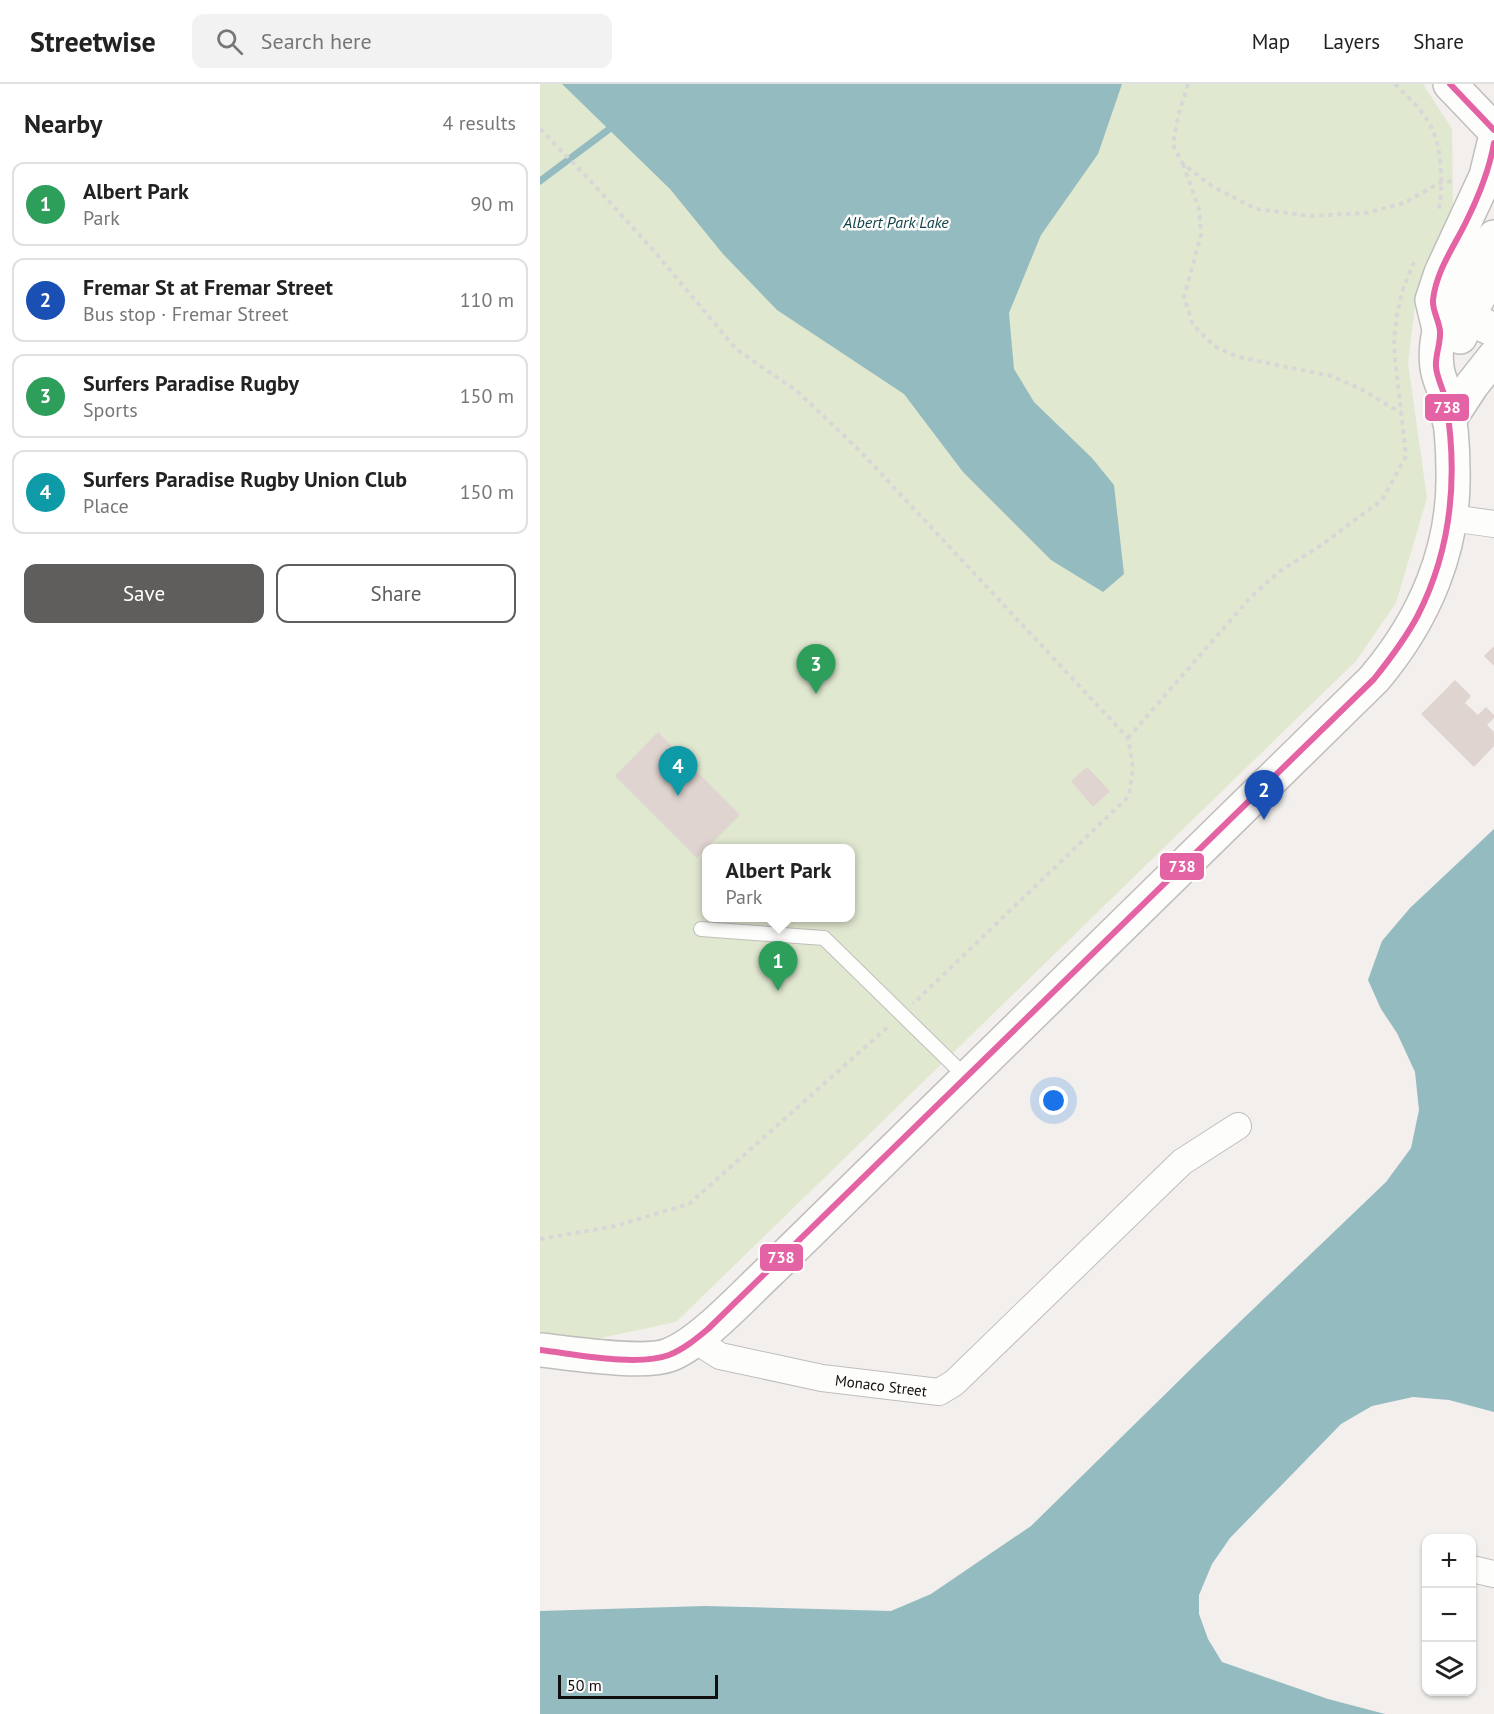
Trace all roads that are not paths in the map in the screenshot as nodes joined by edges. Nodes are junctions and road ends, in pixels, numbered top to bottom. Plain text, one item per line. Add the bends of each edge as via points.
1 (1450, 84) edge
2 (1494, 130) edge
3 (1494, 143) edge
4 (1494, 237) edge
5 (1494, 276) edge
6 (1471, 316) edge
7 (1440, 333) junction
8 (1494, 357) edge
9 (1448, 409) junction
10 (1451, 518) junction
11 (1494, 524) edge
12 (701, 928) dead end
13 (967, 1078) junction
14 (1238, 1126) dead end
15 (695, 1340) junction
16 (540, 1350) edge
17 (1476, 1570) edge
18 (1494, 1574) edge

1 - 2 street
3 - 7 street via 1486,176 1432,300
4 - 6 street via 1470,266
5 - 6 street
6 - 7 street
6 - 9 street via 1457,349
7 - 9 street via 1436,365
8 - 9 street
9 - 10 street via 1454,471
10 - 11 street
10 - 13 street via 1441,562 1425,602 1402,644 1374,679
12 - 13 lane via 824,938
13 - 15 street
14 - 15 street, Monaco Street via 1182,1162 954,1383 939,1392 799,1373 720,1356
15 - 16 street via 668,1356 640,1359
17 - 18 street

